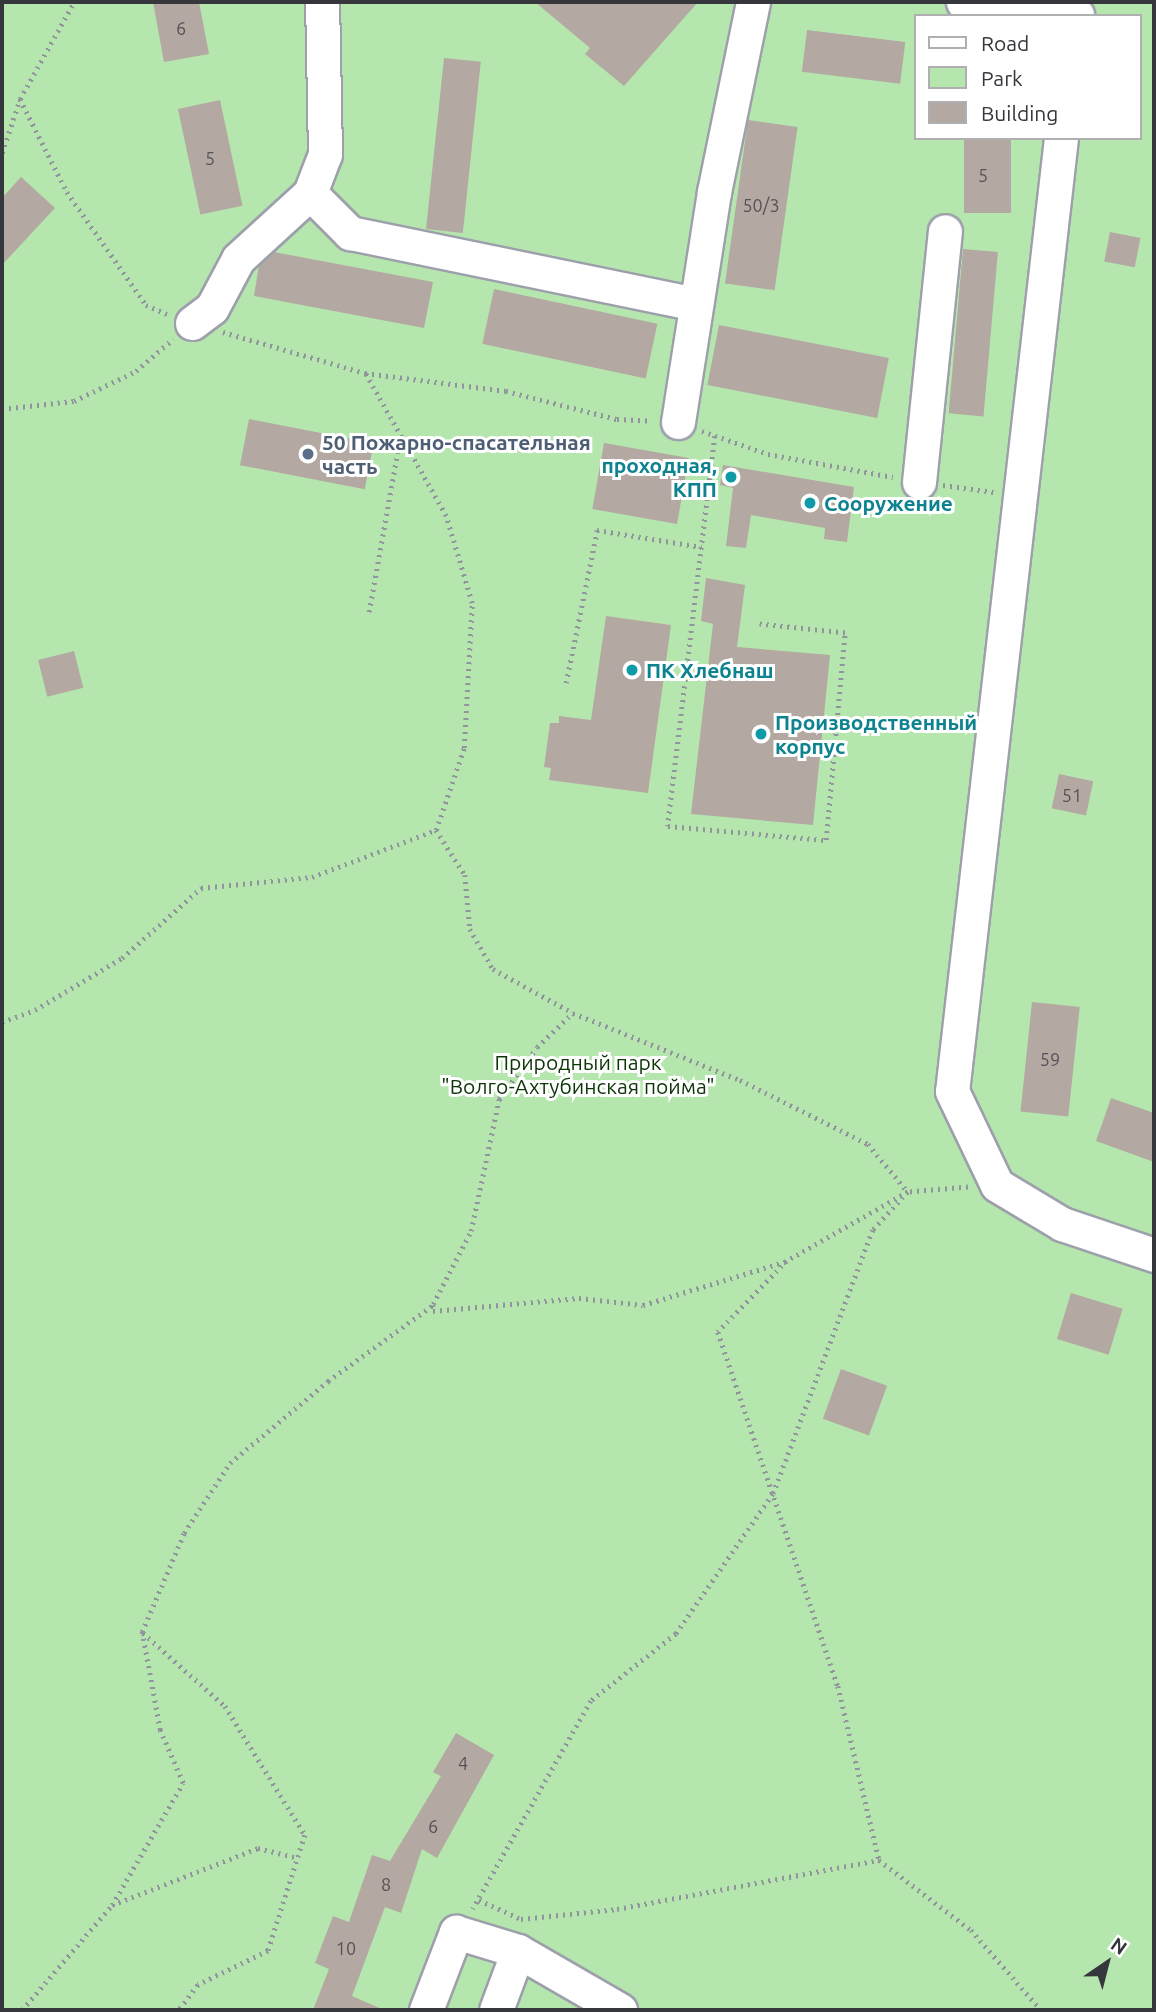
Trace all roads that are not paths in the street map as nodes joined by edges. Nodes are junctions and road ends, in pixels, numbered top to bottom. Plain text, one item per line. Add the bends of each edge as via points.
1 (322, 2) edge
2 (753, 2) edge
3 (963, 2) edge
4 (1077, 11) edge
5 (1062, 140) edge
6 (310, 194) junction
7 (945, 231) dead end
8 (695, 304) junction
9 (192, 323) road end
10 (678, 422) road end
11 (919, 481) road end
12 (1154, 1255) edge
13 (517, 1951) junction
14 (426, 2010) edge
15 (496, 2010) edge
16 (620, 2010) edge

1 - 6 street via 325,154
2 - 8 street
3 - 4 street
5 - 12 street via 1017,495 1002,676 952,1091 997,1185 1062,1224
6 - 8 street via 350,233
6 - 9 street via 238,259 212,308
7 - 11 street
8 - 10 street
13 - 14 street via 456,1932
13 - 15 street
13 - 16 street

